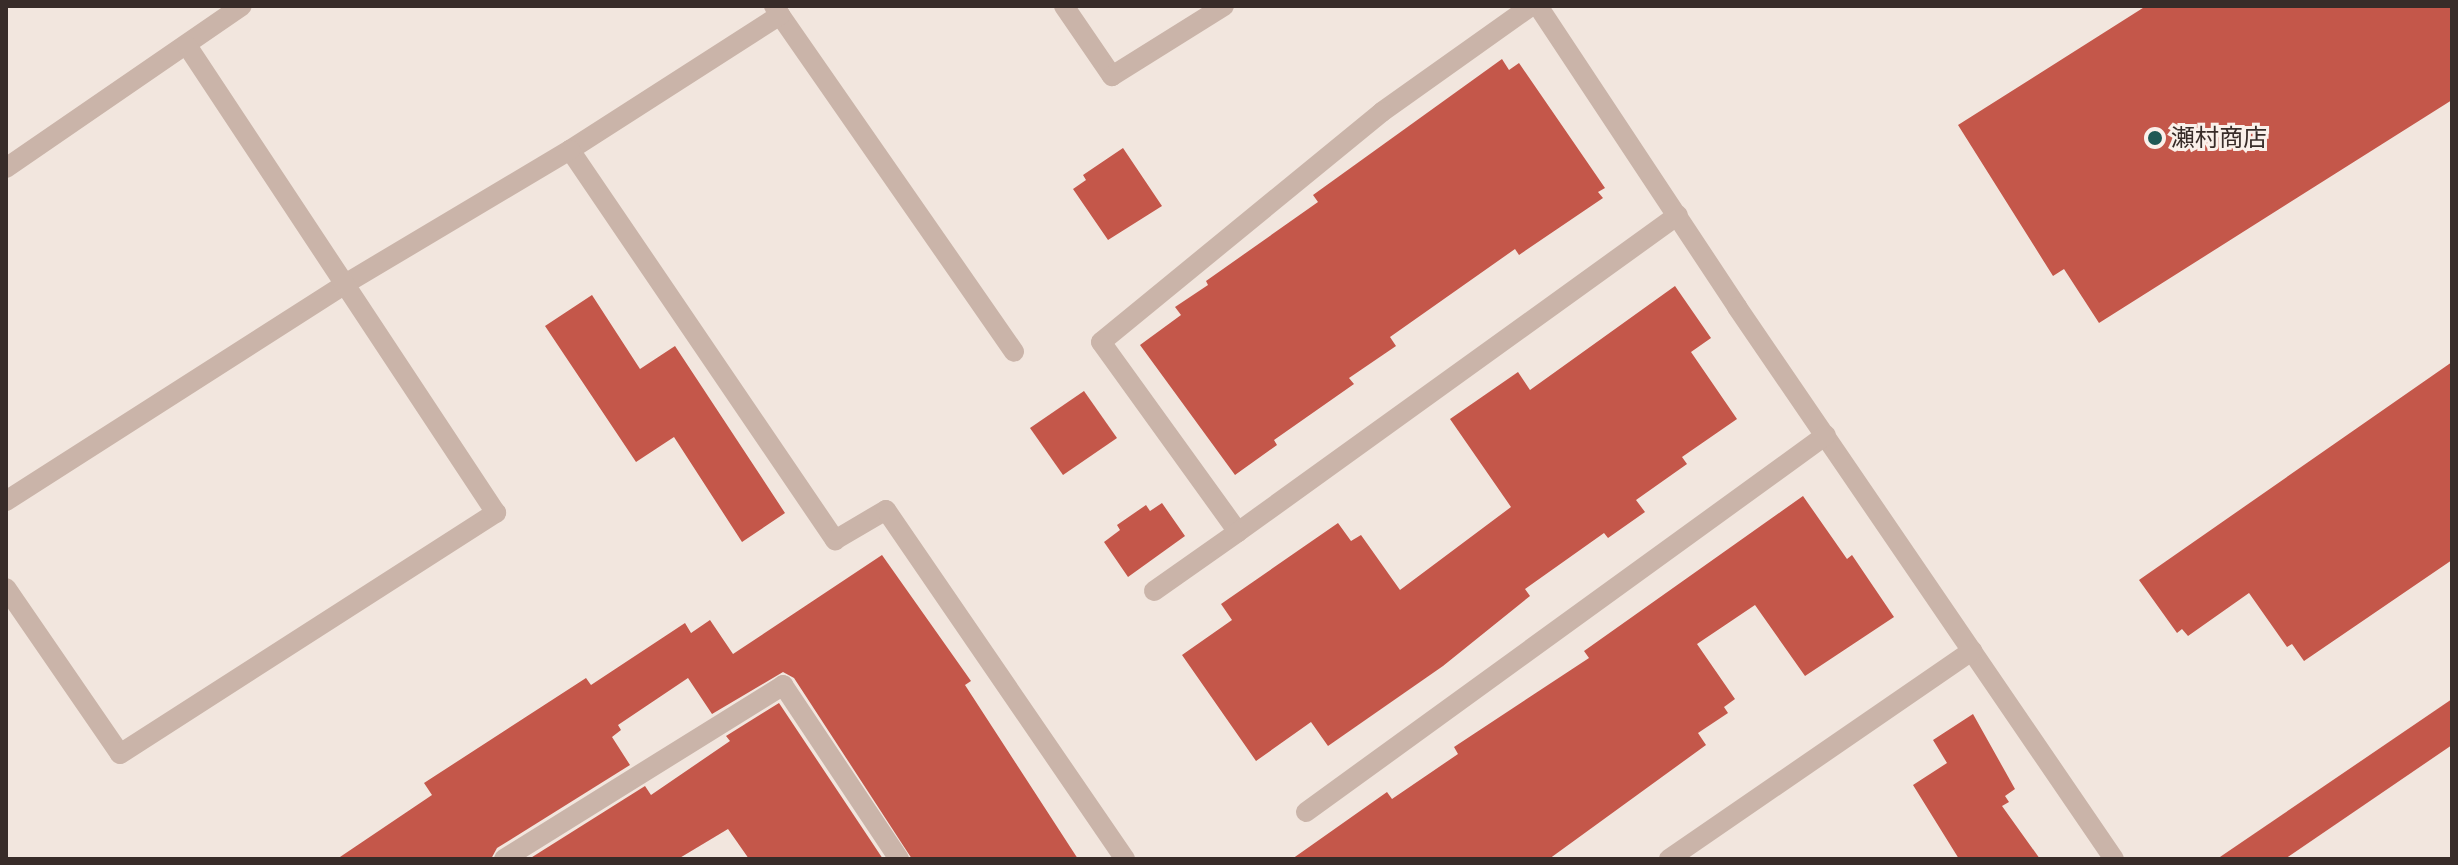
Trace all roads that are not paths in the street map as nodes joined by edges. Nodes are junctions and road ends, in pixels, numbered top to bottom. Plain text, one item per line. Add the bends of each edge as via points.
1 (242, 6) edge
2 (1064, 6) edge
3 (1224, 6) edge
4 (1531, 6) edge
5 (1538, 6) edge
6 (777, 10) edge
7 (188, 47) junction
8 (570, 150) junction
9 (6, 168) edge
10 (1678, 215) junction
11 (345, 284) junction
12 (1014, 352) dead end
13 (1826, 435) junction
14 (6, 501) edge
15 (1238, 532) junction
16 (6, 588) edge
17 (1154, 591) dead end
18 (1972, 651) junction
19 (1306, 812) dead end
20 (1674, 858) edge
21 (504, 859) edge
22 (899, 859) edge
23 (1125, 859) edge
24 (2114, 859) edge

1 - 7 street
2 - 3 street via 1112,76
4 - 15 street via 1382,112 1101,342
5 - 10 street
6 - 8 street
6 - 12 street
7 - 9 street
7 - 11 street
8 - 11 street
8 - 23 street via 835,540 886,510
10 - 13 street
10 - 15 street
11 - 14 street
11 - 16 street via 496,513 120,754
13 - 18 street
13 - 19 street
15 - 17 street
18 - 20 street
18 - 24 street
21 - 22 street via 783,685

